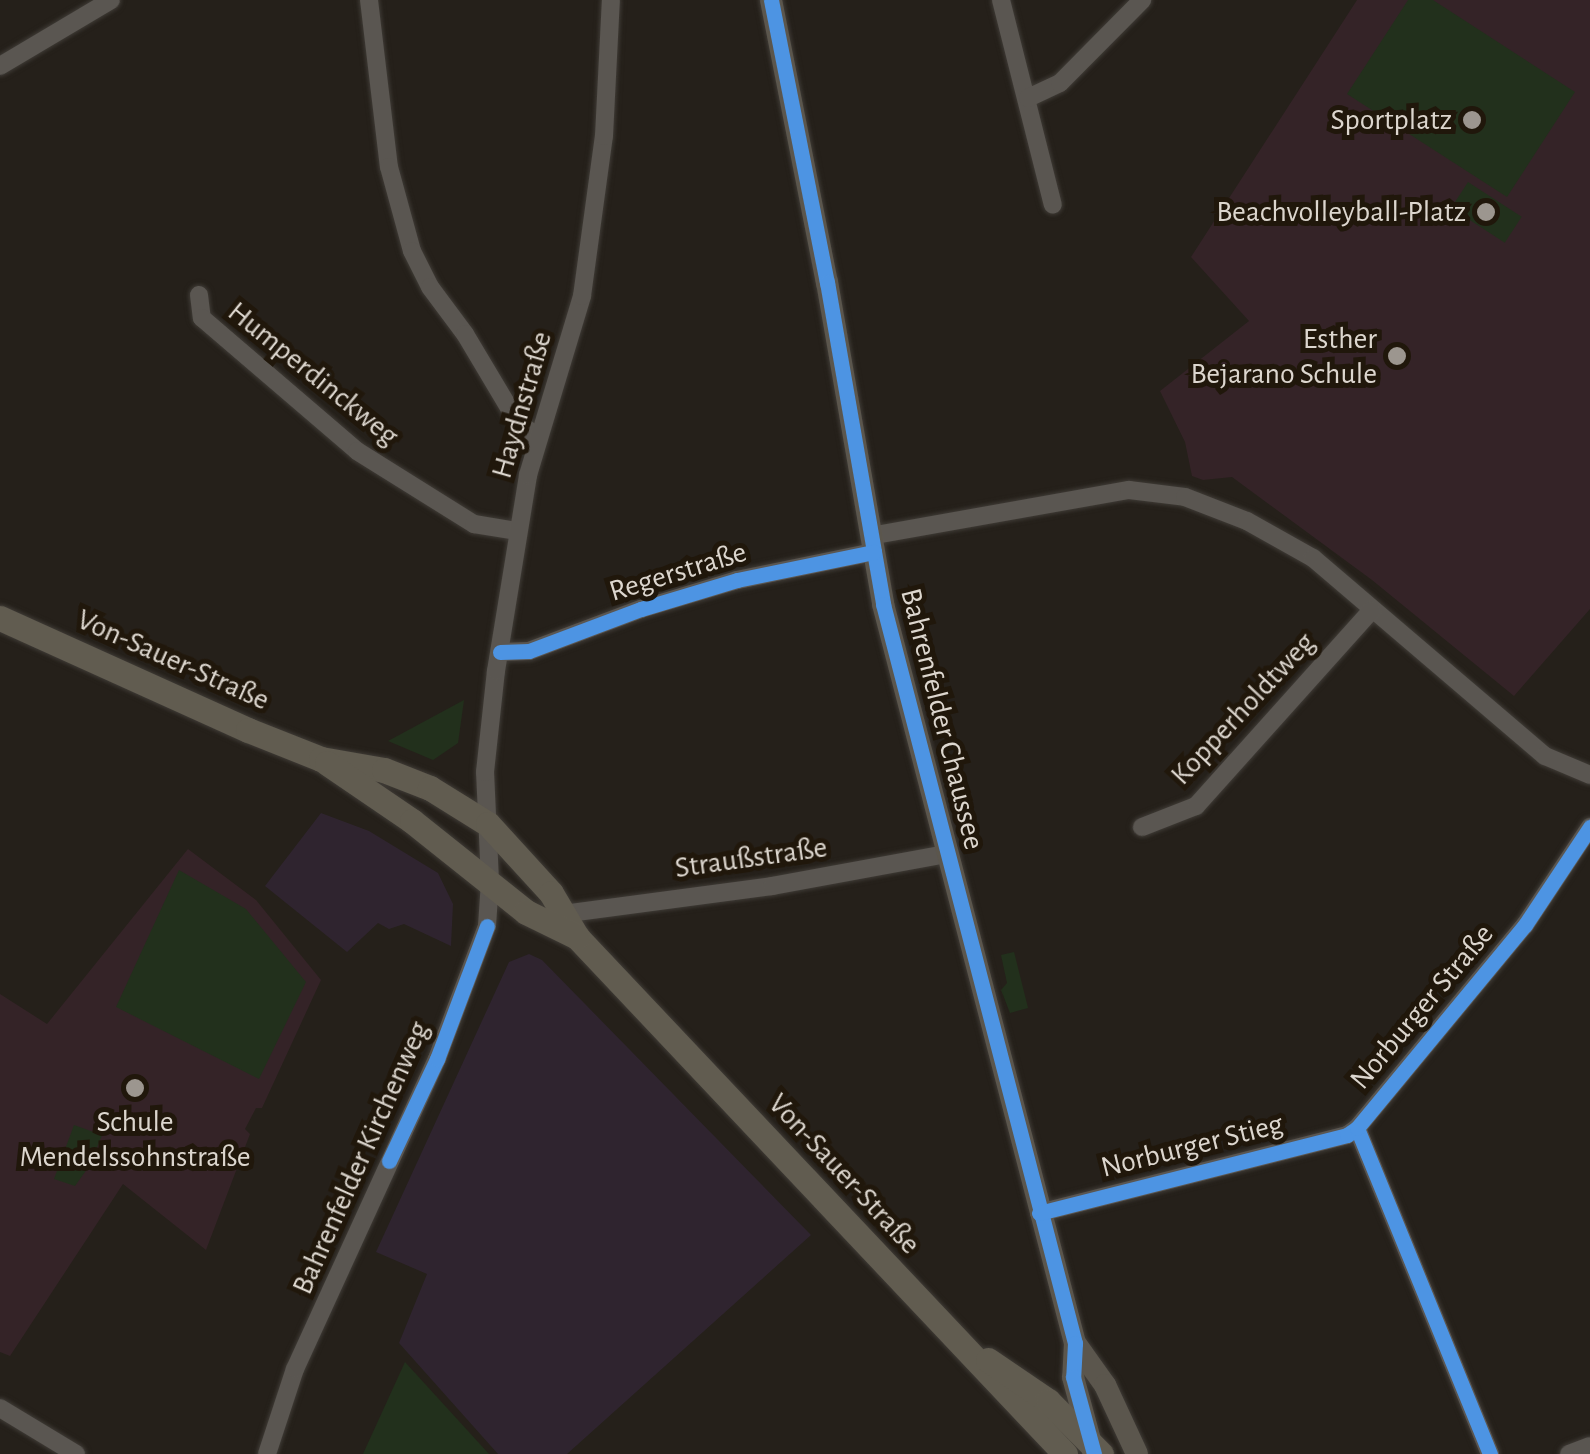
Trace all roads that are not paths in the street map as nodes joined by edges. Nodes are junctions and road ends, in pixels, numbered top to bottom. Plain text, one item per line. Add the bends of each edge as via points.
1 (112, 0) edge
2 (369, 0) edge
3 (612, 0) edge
4 (770, 0) edge
5 (1001, 0) edge
6 (1142, 0) edge
7 (0, 66) edge
8 (1028, 98) junction
9 (1053, 205) dead end
10 (199, 294) dead end
11 (539, 437) junction
12 (516, 531) junction
13 (872, 544) junction
14 (1372, 610) junction
15 (0, 618) edge
16 (500, 652) junction
17 (321, 759) junction
18 (1590, 775) edge
19 (412, 821) junction
20 (488, 824) junction
21 (1590, 826) edge
22 (1142, 827) dead end
23 (946, 854) junction
24 (490, 881) junction
25 (557, 903) junction
26 (577, 937) junction
27 (1356, 1128) junction
28 (1038, 1213) junction
29 (958, 1341) junction
30 (1074, 1343) junction
31 (0, 1408) edge
32 (1590, 1446) edge
33 (1095, 1451) edge
34 (76, 1454) edge
35 (267, 1454) edge
36 (1065, 1454) edge
37 (1137, 1454) edge
38 (1490, 1454) edge
39 (1569, 1454) edge

1 - 7 street
2 - 11 street via 389,167 412,251 518,423
3 - 11 street, Haydnstraße via 604,136 582,296
4 - 13 main road, Bahrenfelder Chaussee via 828,282
5 - 8 street
6 - 8 street via 1060,83
8 - 9 street
10 - 12 street, Humperdinckweg via 202,318 356,451 474,524
11 - 12 street, Haydnstraße
12 - 16 street, Haydnstraße
13 - 14 street, Regerstraße via 1129,490 1157,490 1212,506 1298,548
13 - 16 street, Regerstraße via 641,609 529,651
13 - 23 main road, Bahrenfelder Chaussee
14 - 18 street, Regerstraße via 1545,756
14 - 22 street, Kopperholdtweg via 1196,806
15 - 17 main road, Von-Sauer-Straße
16 - 20 street, Haydnstraße via 484,772
17 - 19 main road, Von-Sauer-Straße
17 - 20 main road, Von-Sauer-Straße via 384,770 430,788
19 - 20 main road
19 - 24 main road, Von-Sauer-Straße
20 - 24 street
20 - 25 main road, Von-Sauer-Straße
21 - 27 street, Norburger Straße via 1525,925
23 - 25 street, Straußstraße via 772,886
23 - 28 main road, Bahrenfelder Chaussee
24 - 25 main road
24 - 26 main road, Von-Sauer-Straße via 526,912
24 - 35 street, Bahrenfelder Kirchenweg via 487,926 454,1016 295,1370
25 - 26 main road, Von-Sauer-Straße
26 - 29 main road, Von-Sauer-Straße
27 - 28 street, Norburger Stieg via 1347,1136
27 - 38 street, Norburger Straße
28 - 30 main road, Bahrenfelder Chaussee
29 - 33 main road, Bahrenfelder Chaussee via 1048,1400
29 - 36 main road, Von-Sauer-Straße
30 - 33 main road, Bahrenfelder Chaussee via 1073,1377
30 - 37 main road, Bahrenfelder Chaussee via 1105,1385
31 - 34 street
32 - 39 street

